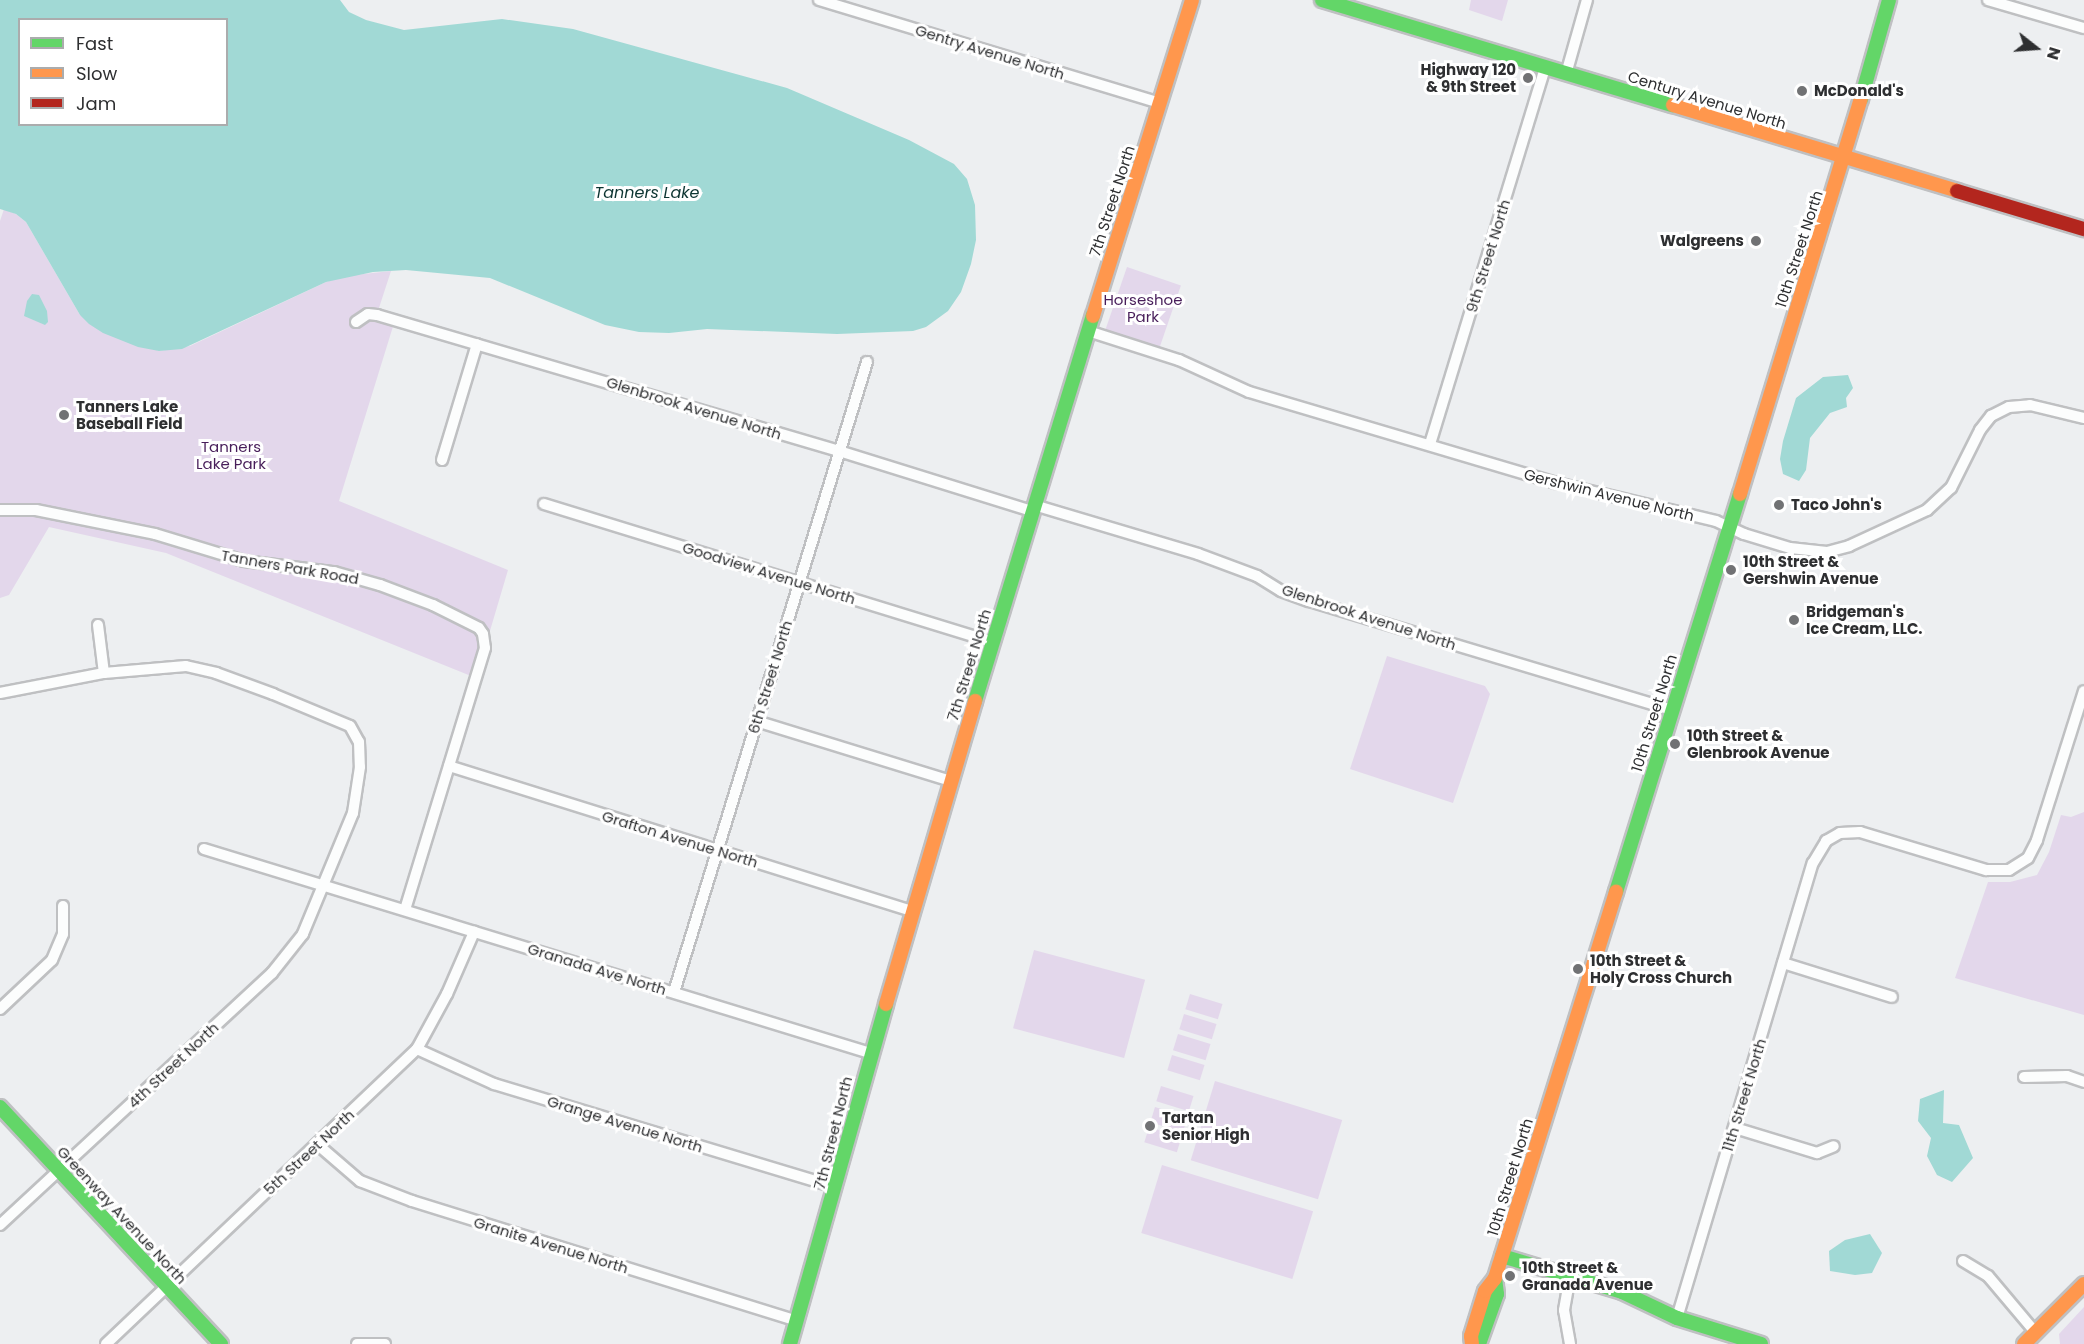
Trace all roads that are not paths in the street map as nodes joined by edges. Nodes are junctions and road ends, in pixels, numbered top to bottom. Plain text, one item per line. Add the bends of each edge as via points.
1 (819, 0) edge
2 (1192, 0) edge
3 (1322, 0) edge
4 (1587, 0) edge
5 (1889, 0) edge
6 (1988, 0) edge
7 (2084, 28) edge
8 (1545, 67) junction
9 (1566, 74) junction
10 (1160, 103) junction
11 (1845, 159) junction
12 (2084, 229) edge
13 (356, 322) dead end
14 (1088, 331) junction
15 (477, 344) junction
16 (867, 362) dead end
17 (2084, 418) edge
18 (1430, 444) junction
19 (839, 451) junction
20 (442, 460) dead end
21 (544, 504) dead end
22 (1033, 508) junction
23 (0, 510) edge
24 (1729, 527) junction
25 (800, 582) junction
26 (98, 625) dead end
27 (993, 642) junction
28 (104, 673) junction
29 (2084, 691) edge
30 (0, 693) edge
31 (1672, 710) junction
32 (756, 721) junction
33 (449, 766) junction
34 (951, 781) junction
35 (204, 849) dead end
36 (716, 851) junction
37 (323, 886) junction
38 (63, 906) dead end
39 (405, 910) junction
40 (912, 911) junction
41 (474, 932) junction
42 (1784, 963) junction
43 (674, 992) junction
44 (1892, 997) dead end
45 (0, 1009) edge
46 (417, 1050) junction
47 (870, 1053) junction
48 (2024, 1077) dead end
49 (2084, 1082) edge
50 (0, 1107) edge
51 (1735, 1128) junction
52 (317, 1144) junction
53 (1834, 1146) dead end
54 (59, 1170) junction
55 (836, 1187) junction
56 (0, 1225) edge
57 (1502, 1256) junction
58 (1963, 1261) dead end
59 (1570, 1276) junction
60 (1495, 1278) junction
61 (2084, 1284) edge
62 (166, 1287) junction
63 (1677, 1318) junction
64 (797, 1321) junction
65 (2036, 1333) junction
66 (1753, 1343) edge
67 (106, 1344) edge
68 (221, 1344) edge
69 (357, 1344) edge
70 (385, 1344) edge
71 (790, 1344) edge
72 (1472, 1344) edge
73 (1479, 1344) edge
74 (1570, 1344) edge
75 (2024, 1344) edge

1 - 10 street, Gentry Avenue North
2 - 10 main road, 7th Street North
3 - 8 main road, Century Avenue North
4 - 9 street
5 - 11 main road, 10th Street North
6 - 7 street
8 - 9 main road, Century Avenue North
8 - 18 street, 9th Street North
9 - 11 main road, Century Avenue North
10 - 14 main road, 7th Street North
11 - 12 main road, Century Avenue North
11 - 24 main road, 10th Street North
13 - 15 street, Glenbrook Avenue North via 364,315 374,314
14 - 18 street, Gershwin Avenue North via 1179,360 1249,392
14 - 22 main road, 7th Street North
15 - 19 street, Glenbrook Avenue North
15 - 20 street
16 - 19 street, 6th Street North
17 - 24 street, Gershwin Avenue North via 2030,405 2009,407 1991,416 1951,488 1927,510 1849,546 1827,552 1790,548
18 - 24 street, Gershwin Avenue North via 1557,483
19 - 22 street, Glenbrook Avenue North
19 - 25 street, 6th Street North
21 - 25 street, Goodview Avenue North
22 - 27 main road, 7th Street North
22 - 31 street, Glenbrook Avenue North via 1198,554 1309,601
23 - 33 street, Tanners Park Road via 25,508 155,534 244,561 334,572 433,605 479,628 484,651
24 - 31 main road, 10th Street North
25 - 27 street, Goodview Avenue North
25 - 32 street, 6th Street North
26 - 28 street
27 - 34 main road, 7th Street North
28 - 30 street
28 - 37 street via 186,666 216,673 350,726 359,742 360,767 353,813
29 - 42 street, 11th Street North via 2028,858 2008,870 1986,870 1860,832 1840,833 1826,841 1810,872
31 - 57 main road, 10th Street North
32 - 34 street
32 - 36 street, 6th Street North
33 - 36 street, Grafton Avenue North
33 - 39 street
34 - 40 main road, 7th Street North
35 - 37 street, Granada Ave North
36 - 40 street, Grafton Avenue North
36 - 43 street, 6th Street North
37 - 39 street, Granada Ave North
37 - 54 street, 4th Street North via 303,934 272,973
38 - 45 street via 63,934 51,960
39 - 41 street, Granada Ave North
40 - 47 main road, 7th Street North
41 - 43 street, Granada Ave North
41 - 46 street, 5th Street North
42 - 44 street
42 - 51 street, 11th Street North
43 - 47 street, Granada Ave North
46 - 52 street, 5th Street North
46 - 55 street, Grange Avenue North via 494,1084
47 - 55 main road, 7th Street North
48 - 49 street via 2067,1076
50 - 54 main road, Greenway Avenue North
51 - 53 street via 1817,1153
51 - 63 street, 11th Street North
52 - 62 street, 5th Street North
52 - 64 street, Granite Avenue North via 360,1181 412,1201
54 - 56 street, 4th Street North
54 - 62 main road, Greenway Avenue North
55 - 64 main road, 7th Street North
57 - 59 main road
57 - 60 main road, 10th Street North
58 - 65 street via 1988,1276
59 - 63 main road via 1622,1292
59 - 74 street via 1564,1310
60 - 72 main road, 10th Street North via 1485,1291
60 - 73 main road, 10th Street North via 1497,1294
61 - 65 main road
62 - 67 street, 5th Street North
62 - 68 main road, Greenway Avenue North
63 - 66 main road
64 - 71 main road, 7th Street North
65 - 75 main road
69 - 70 street

